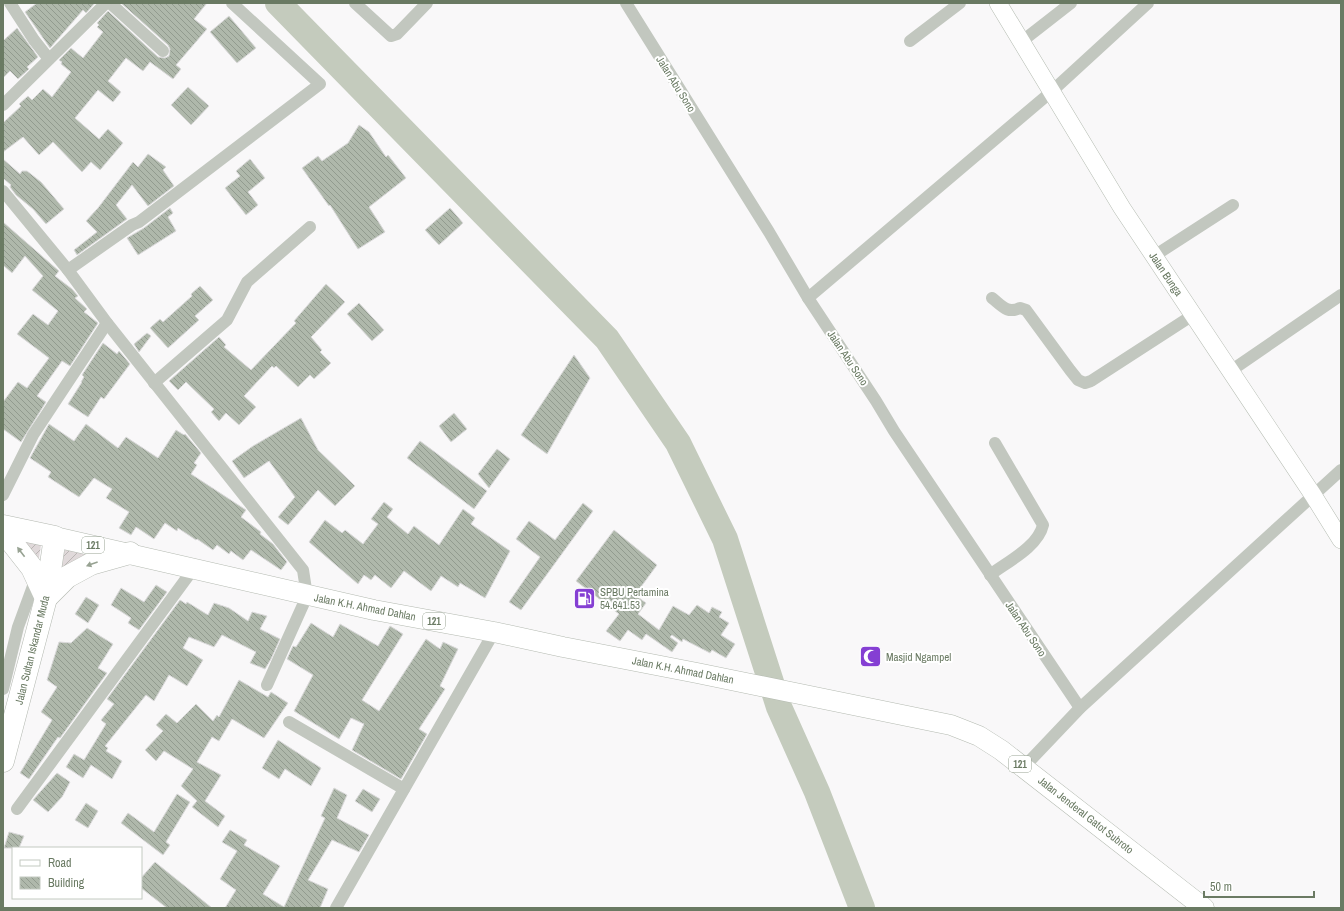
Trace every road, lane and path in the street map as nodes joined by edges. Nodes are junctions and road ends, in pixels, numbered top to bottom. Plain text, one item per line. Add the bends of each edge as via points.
1 (10, 3) edge
2 (106, 3) edge
3 (110, 3) edge
4 (232, 3) edge
5 (355, 3) edge
6 (427, 3) edge
7 (626, 3) edge
8 (960, 3) edge
9 (998, 3) edge
10 (1072, 3) edge
11 (1148, 3) edge
12 (910, 40) dead end
13 (1021, 42) junction
14 (163, 51) dead end
15 (49, 59) junction
16 (1052, 92) junction
17 (3, 105) edge
18 (3, 191) edge
19 (1233, 205) dead end
20 (310, 227) dead end
21 (1154, 256) junction
22 (68, 270) junction
23 (1341, 295) edge
24 (808, 298) junction
25 (992, 298) dead end
26 (1193, 315) junction
27 (107, 323) junction
28 (1229, 372) junction
29 (154, 382) junction
30 (995, 443) dead end
31 (1341, 470) edge
32 (3, 495) edge
33 (1313, 495) junction
34 (3, 526) edge
35 (3, 531) edge
36 (55, 537) junction
37 (1341, 540) edge
38 (130, 553) junction
39 (194, 568) junction
40 (990, 575) junction
41 (37, 577) junction
42 (307, 596) junction
43 (46, 598) junction
44 (494, 632) junction
45 (267, 685) dead end
46 (3, 689) edge
47 (799, 694) joint
48 (1080, 708) junction
49 (289, 722) dead end
50 (3, 762) edge
51 (1024, 767) junction
52 (404, 789) junction
53 (17, 809) dead end
54 (336, 908) edge
55 (1204, 908) edge

1 - 15 street
2 - 15 street
3 - 14 street
4 - 22 street via 320,84 139,222
5 - 6 street via 391,36 397,34
7 - 24 street, Jalan Abu Sono
8 - 12 street
9 - 13 street, Jalan Bunga
10 - 13 street
11 - 16 street
13 - 16 street, Jalan Bunga
15 - 17 street
16 - 21 street, Jalan Bunga
16 - 24 street
18 - 22 street
19 - 21 street
20 - 29 street via 247,282 227,320
21 - 26 street, Jalan Bunga
22 - 27 street
23 - 28 street
24 - 40 street, Jalan Abu Sono
25 - 26 street via 1008,311 1020,308 1026,310 1078,380 1085,383
26 - 28 street, Jalan Bunga
27 - 29 street
27 - 32 street via 33,435
28 - 33 street, Jalan Bunga
29 - 42 street via 303,570
30 - 40 street via 1043,525 1030,546
31 - 33 street
33 - 37 street, Jalan Bunga
33 - 48 street
34 - 36 highway, Jalan K.H. Ahmad Dahlan
41 -> 35 highway
36 - 38 main road, Jalan K.H. Ahmad Dahlan / 121
36 - 43 highway, Jalan Sultan Iskandar Muda
38 - 39 main road, Jalan K.H. Ahmad Dahlan / 121
38 -> 43 highway via 91,564 67,577
39 - 42 main road, Jalan K.H. Ahmad Dahlan / 121
39 - 53 street
40 - 48 street, Jalan Abu Sono
41 - 43 highway
41 - 46 street via 18,627
42 - 44 main road, Jalan K.H. Ahmad Dahlan / 121
42 - 45 street
43 - 50 highway, Jalan Sultan Iskandar Muda
44 - 47 main road, Jalan K.H. Ahmad Dahlan / 121
44 - 52 street
47 - 51 main road, Jalan Jenderal Gatot Subroto / 121 via 951,725 979,736
48 - 51 street
49 - 52 street
51 - 55 main road, Jalan Jenderal Gatot Subroto / 121
52 - 54 street

